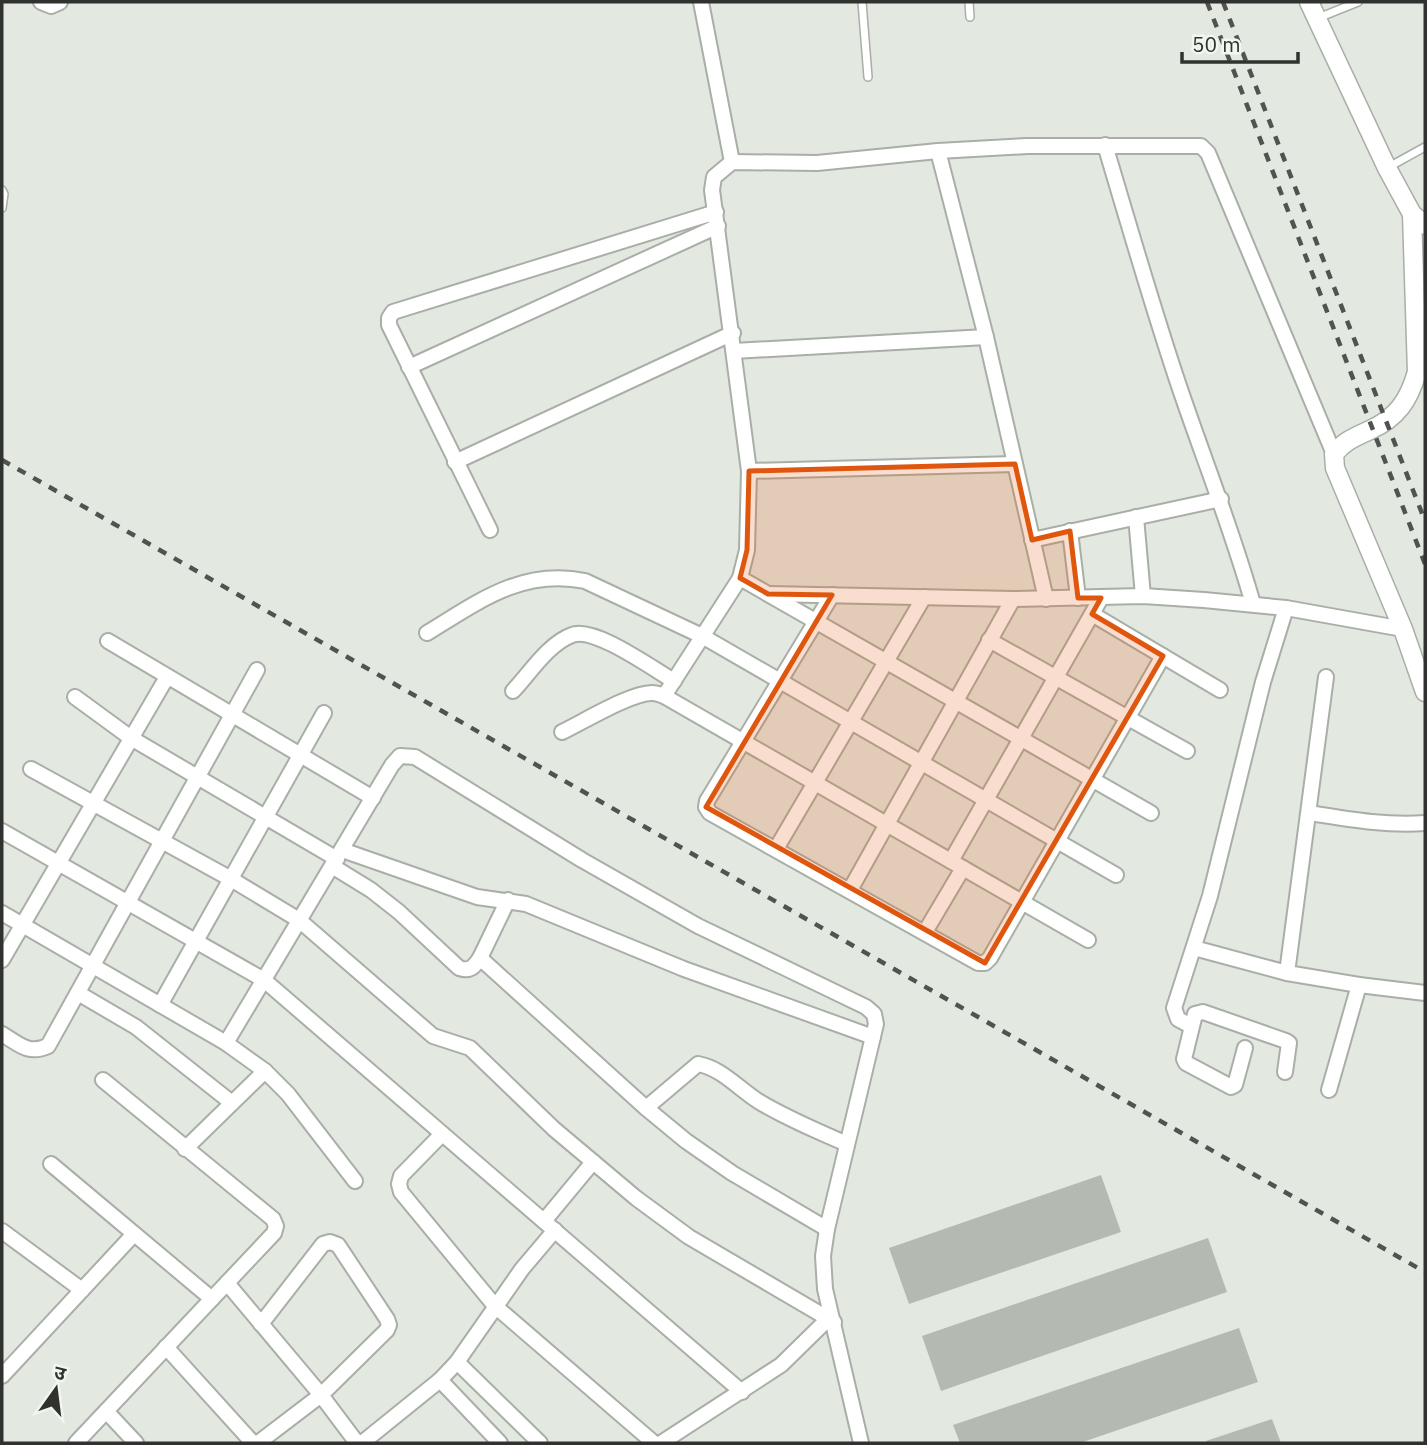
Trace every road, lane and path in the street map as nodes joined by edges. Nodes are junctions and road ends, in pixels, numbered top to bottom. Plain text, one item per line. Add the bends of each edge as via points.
1 (41, 2) edge
2 (60, 2) edge
3 (701, 2) edge
4 (862, 2) edge
5 (969, 2) edge
6 (1357, 2) edge
7 (1313, 10) edge
8 (970, 17) dead end
9 (868, 77) dead end
10 (1105, 145) junction
11 (1425, 147) edge
12 (938, 151) junction
13 (732, 162) junction
14 (1387, 168) junction
15 (2, 190) edge
16 (2, 208) edge
17 (717, 219) junction
18 (1419, 220) edge
19 (733, 333) junction
20 (986, 337) junction
21 (734, 351) junction
22 (409, 367) junction
23 (1334, 454) junction
24 (455, 462) junction
25 (1015, 464) junction
26 (749, 471) junction
27 (1221, 499) junction
28 (1136, 517) junction
29 (490, 530) dead end
30 (1070, 531) junction
31 (1032, 540) junction
32 (740, 578) junction
33 (768, 594) junction
34 (832, 595) junction
35 (1143, 596) junction
36 (924, 597) junction
37 (1046, 598) junction
38 (1078, 598) junction
39 (1101, 598) junction
40 (1013, 599) junction
41 (1253, 604) junction
42 (1286, 608) junction
43 (1092, 614) junction
44 (816, 622) junction
45 (1403, 629) junction
46 (427, 633) dead end
47 (702, 636) junction
48 (989, 640) junction
49 (108, 641) dead end
50 (1163, 656) junction
51 (886, 662) junction
52 (257, 670) dead end
53 (167, 677) junction
54 (1056, 677) junction
55 (1326, 677) dead end
56 (674, 681) junction
57 (780, 681) junction
58 (1220, 690) dead end
59 (513, 691) dead end
60 (1425, 692) edge
61 (664, 696) junction
62 (75, 697) dead end
63 (955, 701) junction
64 (324, 713) dead end
65 (232, 715) junction
66 (1128, 718) junction
67 (851, 721) junction
68 (562, 732) dead end
69 (131, 738) junction
70 (1021, 739) junction
71 (743, 742) junction
72 (1187, 751) dead end
73 (300, 755) junction
74 (921, 762) junction
75 (31, 769) dead end
76 (197, 777) junction
77 (1092, 779) junction
78 (815, 783) junction
79 (373, 798) junction
80 (986, 800) junction
81 (93, 803) junction
82 (1151, 813) dead end
83 (1309, 813) junction
84 (265, 817) junction
85 (1425, 823) edge
86 (886, 824) junction
87 (2, 831) edge
88 (1056, 840) junction
89 (162, 841) junction
90 (776, 849) junction
91 (337, 858) junction
92 (58, 863) junction
93 (957, 864) junction
94 (1116, 875) dead end
95 (231, 879) junction
96 (849, 890) junction
97 (508, 901) junction
98 (1021, 901) junction
99 (127, 902) junction
100 (2, 913) edge
101 (299, 920) junction
102 (22, 925) junction
103 (925, 932) junction
104 (1088, 940) dead end
105 (196, 941) junction
106 (1194, 947) junction
107 (480, 958) junction
108 (2, 960) edge
109 (92, 965) junction
110 (1287, 973) junction
111 (264, 980) junction
112 (1359, 985) junction
113 (78, 993) junction
114 (1425, 993) edge
115 (160, 1005) junction
116 (1191, 1026) junction
117 (2, 1034) edge
118 (873, 1037) junction
119 (226, 1043) junction
120 (1245, 1048) dead end
121 (265, 1071) junction
122 (1285, 1072) dead end
123 (103, 1080) dead end
124 (1329, 1090) dead end
125 (232, 1103) junction
126 (646, 1108) junction
127 (442, 1134) junction
128 (847, 1144) junction
129 (185, 1149) junction
130 (593, 1162) junction
131 (51, 1164) dead end
132 (355, 1181) dead end
133 (544, 1220) junction
134 (827, 1229) junction
135 (555, 1230) junction
136 (2, 1231) edge
137 (134, 1234) junction
138 (227, 1283) junction
139 (82, 1290) junction
140 (212, 1299) junction
141 (495, 1306) junction
142 (831, 1320) junction
143 (261, 1324) junction
144 (166, 1347) junction
145 (457, 1362) junction
146 (2, 1376) edge
147 (439, 1380) junction
148 (742, 1392) junction
149 (321, 1395) junction
150 (106, 1411) junction
151 (76, 1443) edge
152 (136, 1443) edge
153 (255, 1443) edge
154 (360, 1443) edge
155 (500, 1443) edge
156 (540, 1443) edge
157 (654, 1443) edge
158 (661, 1443) edge
159 (861, 1443) edge

1 - 2 street via 51,6
3 - 13 street
4 - 9 lane
5 - 8 lane
6 - 7 lane
7 - 14 street
10 - 12 street
10 - 23 street via 1193,144 1208,153
10 - 27 street via 1178,383
11 - 14 lane
12 - 13 street via 817,163
12 - 20 street
13 - 17 street via 713,177
14 - 18 street
15 - 16 lane
17 - 19 street
17 - 22 street
17 - 22 street via 393,312 388,326
18 - 23 street via 1417,372 1412,388 1387,422 1343,442
19 - 21 street
19 - 24 street
20 - 21 street
20 - 25 street
21 - 26 street
22 - 24 street
23 - 45 street via 1335,468
24 - 29 street
25 - 26 street
25 - 31 street
26 - 32 street via 747,550
27 - 28 street
27 - 41 street
28 - 30 street
28 - 35 street
30 - 31 street
30 - 38 street
31 - 37 street
32 - 33 street
32 - 47 street
33 - 34 street
33 - 44 street
34 - 36 street
34 - 44 street
35 - 39 street
35 - 41 street
36 - 40 street
36 - 51 street
37 - 38 street
37 - 40 street
38 - 39 street
39 - 43 street
40 - 48 street
41 - 42 street
42 - 45 street
42 - 106 street
43 - 50 street
43 - 54 street
44 - 51 street
44 - 57 street
45 - 60 street
46 - 47 street via 516,584 565,577 585,581
47 - 56 street
47 - 57 street
48 - 54 street
48 - 63 street
49 - 53 street
50 - 58 street
50 - 66 street
51 - 63 street
51 - 67 street
52 - 65 street
53 - 65 street
53 - 69 street
54 - 66 street
54 - 70 street
55 - 83 street
56 - 59 street via 583,633 557,644
56 - 61 street
57 - 67 street
57 - 71 street
61 - 68 street via 641,695
61 - 71 street
62 - 69 street
63 - 70 street
63 - 74 street
64 - 73 street
65 - 73 street
65 - 76 street
66 - 72 street
66 - 77 street
67 - 74 street
67 - 78 street
69 - 76 street
69 - 81 street
70 - 77 street
70 - 80 street
71 - 78 street
71 - 90 street via 706,807 709,813
73 - 79 street
73 - 84 street
74 - 80 street
74 - 86 street
75 - 81 street
76 - 84 street
76 - 89 street
77 - 82 street
77 - 88 street
78 - 86 street
78 - 90 street
79 - 91 street
79 - 118 street via 400,756 415,757 698,926 866,1007 874,1014
80 - 88 street
80 - 93 street
81 - 89 street
81 - 92 street
83 - 85 street via 1367,822
83 - 110 street
84 - 91 street
84 - 95 street
86 - 93 street
86 - 96 street
87 - 92 street
88 - 94 street
88 - 98 street
89 - 95 street
89 - 99 street
90 - 96 street
91 - 97 street via 477,897
91 - 101 street
91 - 107 street via 459,968 473,968
92 - 99 street
92 - 102 street
93 - 98 street
93 - 103 street
95 - 101 street
95 - 105 street
96 - 103 street
97 - 107 street
97 - 118 street
98 - 103 street via 985,963
98 - 104 street
99 - 105 street
99 - 109 street
100 - 102 street
101 - 111 street
101 - 130 street via 433,1035 470,1048
102 - 108 street
102 - 109 street
105 - 111 street
105 - 115 street
106 - 110 street
106 - 116 street via 1174,1008 1178,1019
107 - 126 street
109 - 113 street
109 - 115 street
110 - 112 street
111 - 119 street
111 - 127 street
112 - 114 street
112 - 124 street
113 - 117 street via 48,1046 26,1049
113 - 125 street via 136,1027
115 - 119 street
116 - 120 street via 1184,1059 1227,1086 1235,1085
116 - 122 street via 1195,1014 1203,1012 1286,1041 1290,1049
118 - 128 street
119 - 121 street
121 - 125 street
121 - 132 street
123 - 129 street
125 - 129 street
126 - 128 street via 698,1064 710,1066 759,1101
126 - 134 street via 732,1173
127 - 133 street
127 - 141 street via 398,1184
128 - 134 street
129 - 138 street via 276,1226
130 - 133 street
130 - 142 street via 689,1237
131 - 137 street
133 - 135 street
134 - 142 street via 823,1256
135 - 141 street
135 - 148 street
136 - 139 street
137 - 139 street
137 - 140 street
138 - 140 street
138 - 143 street
139 - 146 street
140 - 144 street
141 - 145 street
141 - 157 street
142 - 148 street
142 - 159 street
143 - 149 street
143 - 149 street via 323,1244 338,1245 389,1325
144 - 150 street
144 - 153 street
145 - 147 street
145 - 156 street
147 - 154 street
147 - 155 street
148 - 158 street
149 - 153 street
149 - 154 street
150 - 151 street
150 - 152 street

